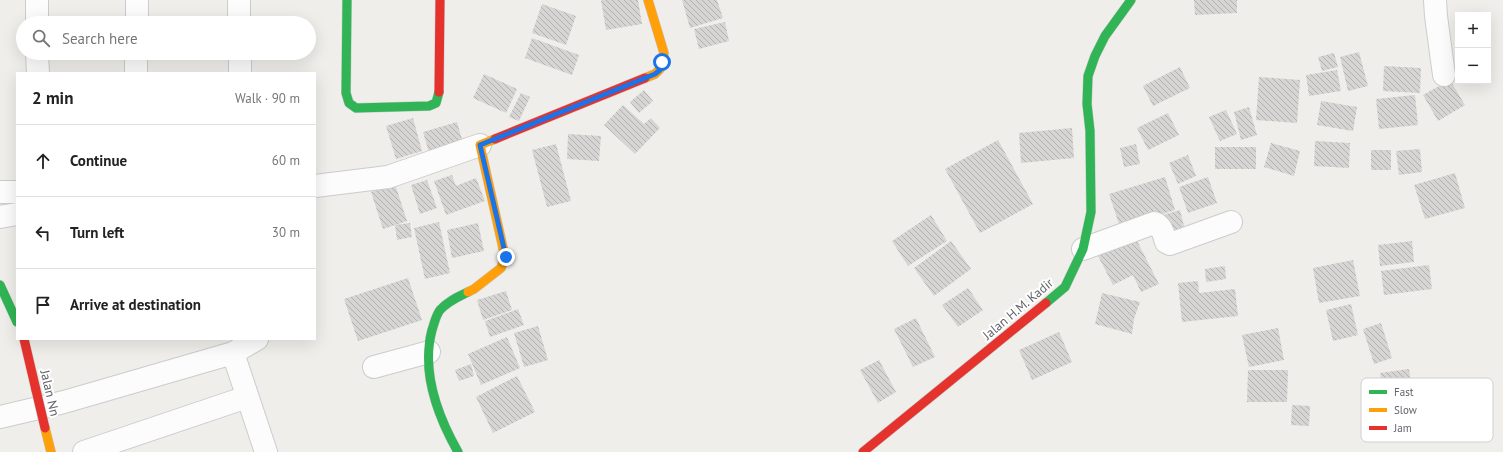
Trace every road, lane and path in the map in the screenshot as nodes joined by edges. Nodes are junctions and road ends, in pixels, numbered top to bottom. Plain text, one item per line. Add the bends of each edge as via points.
1 (37, 0) edge
2 (137, 0) edge
3 (239, 0) edge
4 (347, 0) edge
5 (440, 0) edge
6 (648, 0) edge
7 (1131, 0) edge
8 (1435, 0) edge
9 (37, 16) edge
10 (137, 16) edge
11 (239, 16) edge
12 (37, 60) edge
13 (136, 60) edge
14 (240, 60) edge
15 (38, 72) edge
16 (136, 72) edge
17 (240, 72) edge
18 (1444, 75) dead end
19 (480, 145) junction
20 (316, 186) edge
21 (0, 192) edge
22 (16, 192) edge
23 (16, 214) edge
24 (0, 217) edge
25 (1231, 222) dead end
26 (1083, 249) junction
27 (0, 285) edge
28 (16, 320) edge
29 (24, 340) edge
30 (255, 340) edge
31 (429, 352) junction
32 (233, 354) junction
33 (374, 367) dead end
34 (247, 397) junction
35 (0, 417) edge
36 (50, 452) edge
37 (84, 452) edge
38 (266, 452) edge
39 (458, 452) edge
40 (863, 452) edge

1 - 9 street
2 - 10 street
3 - 11 street
4 - 5 street via 346,93 348,103 356,108 429,106 436,103 439,94
6 - 19 street via 664,53 660,70
7 - 26 street, Jalan H.M. Kadir via 1105,36 1094,56 1088,76 1091,212
8 - 18 street
12 - 15 street
13 - 16 street
14 - 17 street
19 - 20 street via 388,177
19 - 31 street via 506,257 501,268 439,311 429,343
21 - 22 street
23 - 24 street
25 - 26 street via 1170,244 1166,242 1158,224 1154,223
26 - 40 street, Jalan H.M. Kadir via 1065,287 1052,299
27 - 28 street
29 - 36 street, Jalan Nn, bridge
30 - 32 street
31 - 33 street
31 - 39 street via 428,366 439,414
32 - 34 street
32 - 35 street via 64,402
34 - 37 street
34 - 38 street

